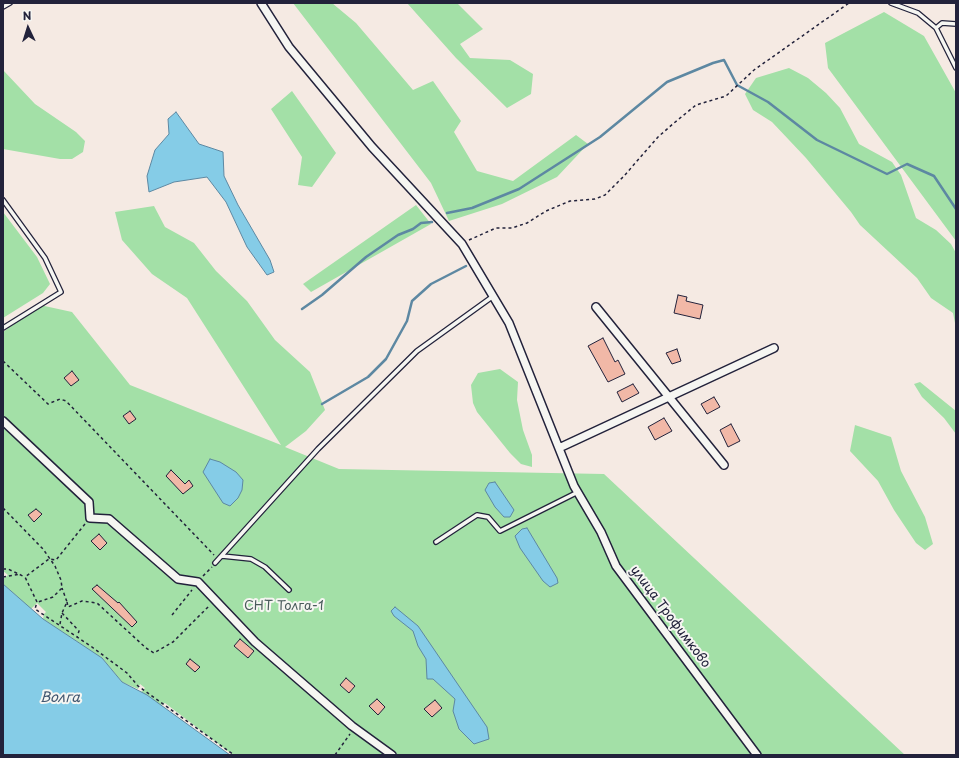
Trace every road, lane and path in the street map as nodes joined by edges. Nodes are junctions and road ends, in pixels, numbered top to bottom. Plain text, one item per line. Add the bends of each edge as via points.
1 (10, 3) edge
2 (261, 3) edge
3 (849, 3) edge
4 (891, 3) edge
5 (3, 7) edge
6 (956, 24) edge
7 (936, 28) junction
8 (956, 68) edge
9 (3, 200) edge
10 (462, 244) junction
11 (492, 297) junction
12 (596, 307) dead end
13 (3, 328) edge
14 (774, 348) dead end
15 (3, 361) edge
16 (669, 397) junction
17 (3, 421) edge
18 (559, 448) junction
19 (724, 465) dead end
20 (576, 489) junction
21 (3, 508) edge
22 (90, 518) junction
23 (436, 542) dead end
24 (222, 556) junction
25 (49, 559) junction
26 (217, 561) joint
27 (3, 569) edge
28 (20, 574) junction
29 (25, 576) junction
30 (3, 577) edge
31 (62, 588) junction
32 (289, 590) dead end
33 (215, 600) junction
34 (37, 602) junction
35 (67, 602) junction
36 (62, 613) junction
37 (60, 625) junction
38 (77, 636) junction
39 (355, 728) junction
40 (234, 755) edge
41 (335, 755) edge
42 (392, 755) edge
43 (757, 755) edge

1 - 5 lane
2 - 10 street, улица Трофимково via 290,47 372,147
3 - 10 path via 754,70 726,96 696,105 658,137 605,195 595,199 570,201 546,211 527,223 512,228 496,228
4 - 7 lane via 918,13
6 - 7 lane via 942,23
7 - 8 lane
9 - 13 lane via 45,258 61,292
10 - 11 street, улица Трофимково
11 - 18 street, улица Трофимково via 509,324
11 - 24 lane via 417,351 318,448
12 - 16 street
14 - 16 street
15 - 26 path via 48,404 60,399 66,401
16 - 18 street
16 - 19 street
17 - 22 street via 89,502
18 - 20 street, улица Трофимково
20 - 23 lane via 500,531 488,517 477,515
20 - 43 street, улица Трофимково via 601,532 616,566
21 - 25 path via 43,549
22 - 25 path via 56,560
22 - 33 street via 109,519 178,578 198,582
24 - 26 lane
24 - 32 lane via 251,559 265,567
25 - 29 path
25 - 31 path via 55,566
27 - 28 path
28 - 29 path
28 - 30 path
29 - 34 path
31 - 34 path via 53,597
31 - 35 path
33 - 35 path via 173,642 154,653 97,604 82,601 68,607
33 - 39 street via 255,642
34 - 37 path via 35,609
35 - 36 path
36 - 37 path
36 - 38 path via 79,631
37 - 38 path
38 - 40 path via 127,673 142,689
39 - 41 path
39 - 42 street

